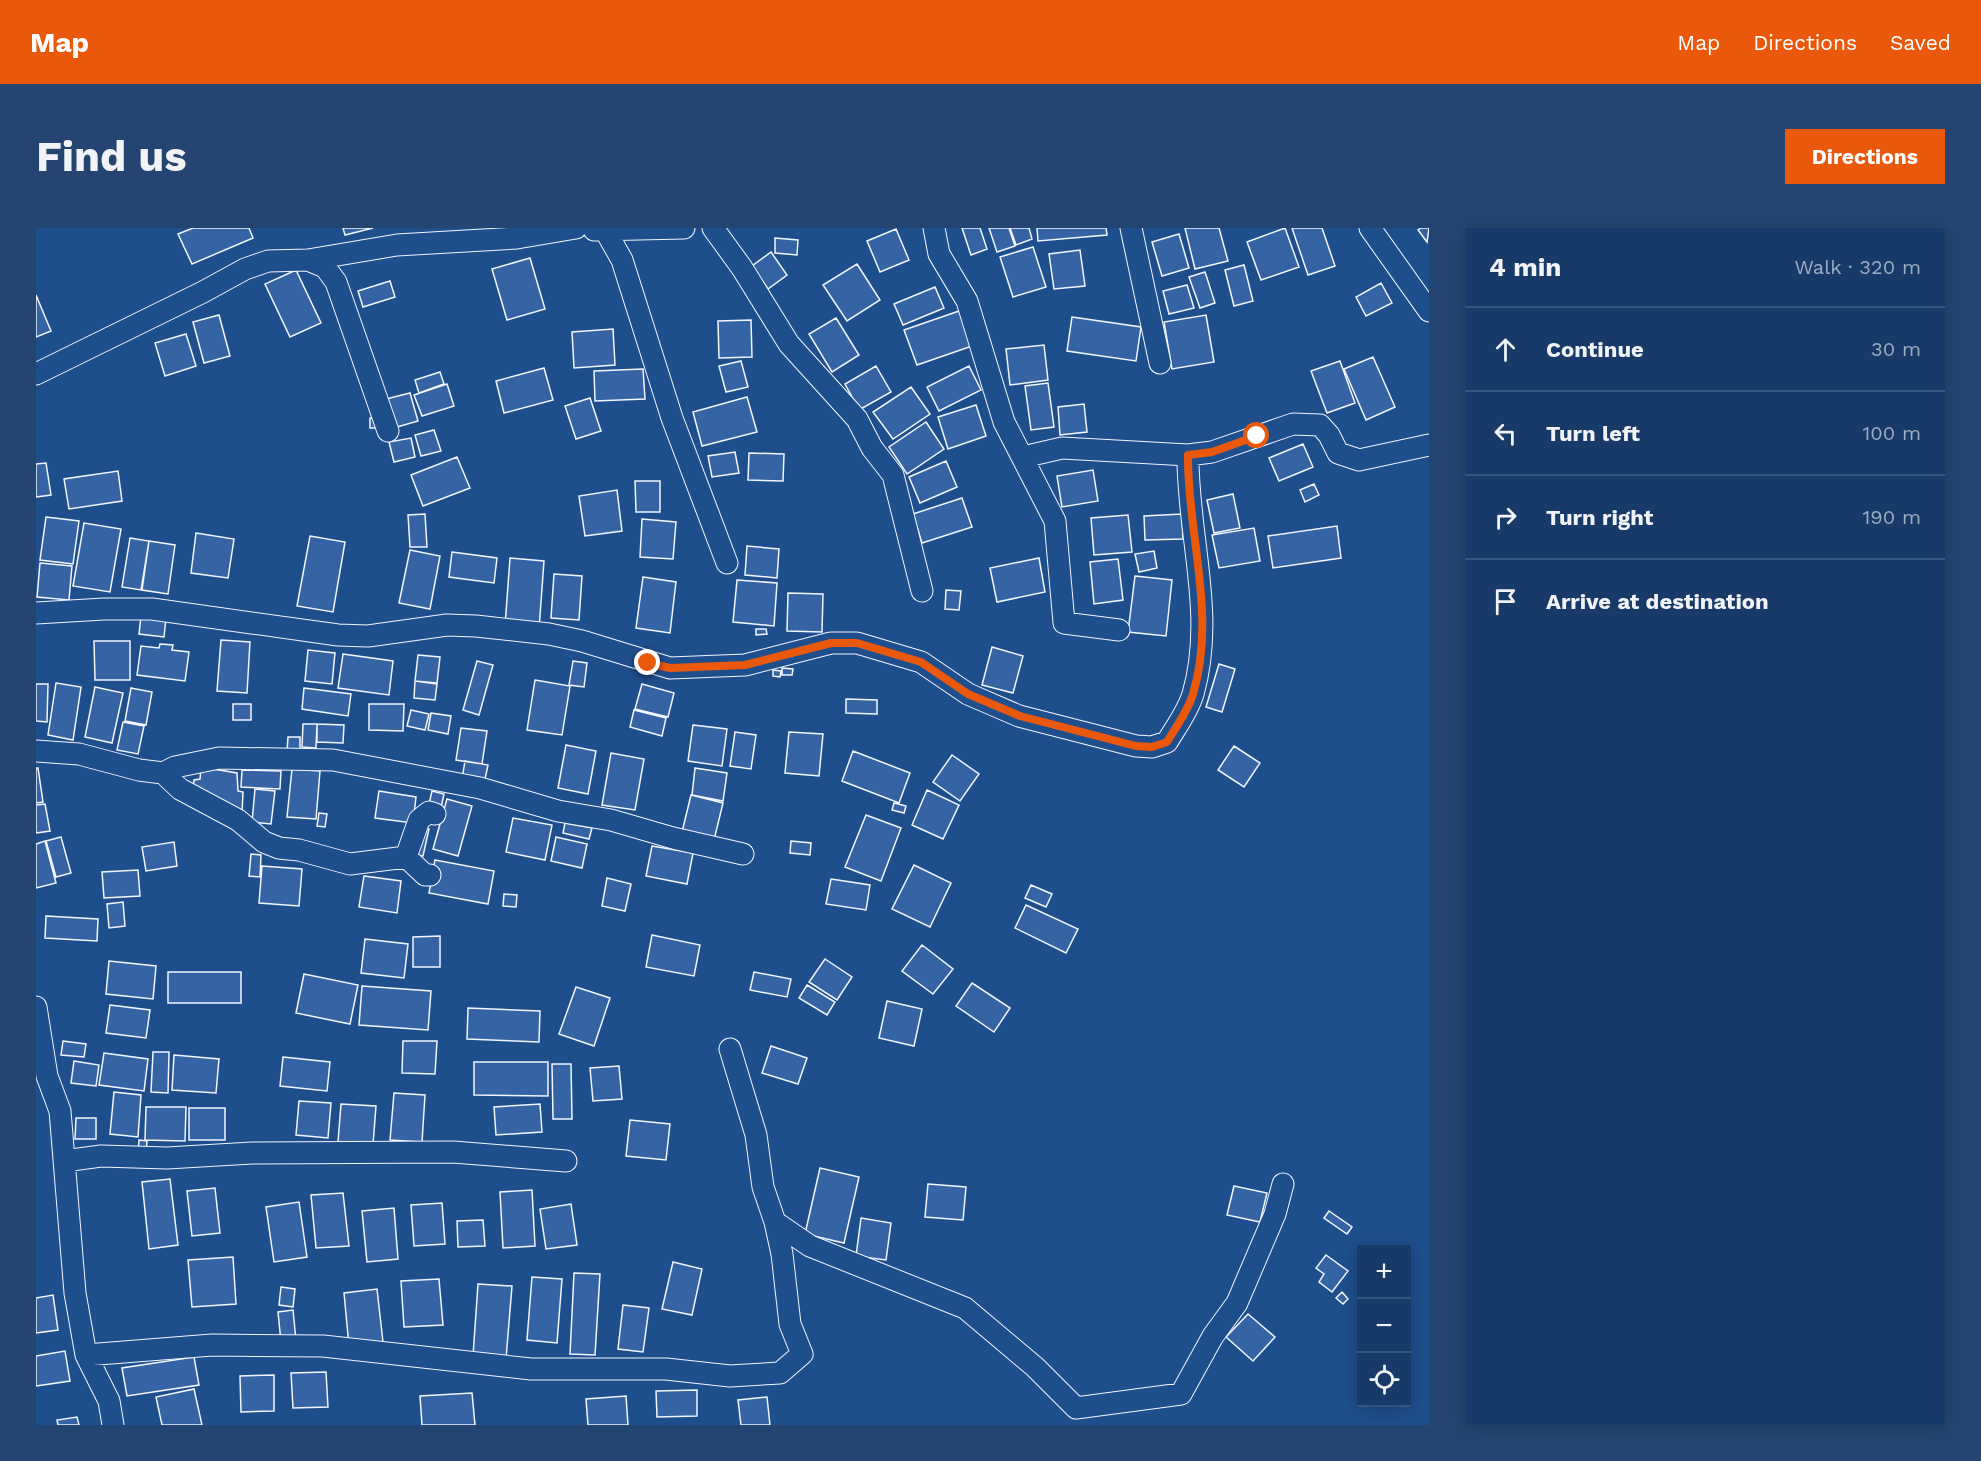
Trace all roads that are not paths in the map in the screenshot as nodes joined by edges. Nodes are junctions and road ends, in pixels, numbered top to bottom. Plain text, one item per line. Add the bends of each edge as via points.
1 (684, 228) edge
2 (713, 228) edge
3 (934, 228) edge
4 (1131, 228) edge
5 (1370, 228) edge
6 (576, 229) edge
7 (605, 230) junction
8 (308, 260) junction
9 (1429, 311) edge
10 (1160, 363) dead end
11 (36, 374) edge
12 (388, 431) dead end
13 (1429, 445) edge
14 (1188, 455) junction
15 (1023, 457) junction
16 (727, 562) dead end
17 (922, 591) dead end
18 (36, 613) edge
19 (1119, 630) dead end
20 (36, 751) edge
21 (163, 773) junction
22 (435, 814) dead end
23 (743, 854) dead end
24 (406, 857) junction
25 (430, 875) dead end
26 (36, 1007) edge
27 (730, 1049) dead end
28 (64, 1161) junction
29 (566, 1161) dead end
30 (1282, 1184) dead end
31 (775, 1222) junction
32 (86, 1355) junction
33 (1076, 1416) edge
34 (113, 1425) edge

1 - 7 street
2 - 17 street via 789,344 857,419 872,448 893,475
3 - 15 street via 939,254 967,302 1004,422
4 - 10 street
5 - 9 street
6 - 7 street
6 - 8 street via 518,238 396,245
7 - 16 street via 622,260 672,418
8 - 11 street via 268,261 245,268
8 - 12 street via 325,267 336,282
13 - 14 street via 1359,460 1338,453 1320,425 1293,424 1212,452
14 - 15 street via 1062,448
14 - 18 street via 1201,578 1202,635 1193,694 1167,742 1152,747 1020,716 968,694 921,662 851,642 831,643 745,665 670,668 582,641 476,626 447,625 368,636 152,609
15 - 19 street via 1055,521 1064,623
20 - 21 street via 80,754
21 - 23 street via 219,758 333,760 480,788 558,812 611,820
21 - 24 street via 180,789 238,820 264,843 350,864
22 - 24 street via 429,812 418,820
24 - 25 street via 424,875
26 - 28 street via 47,1076 60,1111
27 - 31 street via 756,1135 763,1187
28 - 29 street via 101,1156 453,1152
28 - 32 street via 75,1293
30 - 33 street via 1275,1214 1237,1303 1213,1336 1181,1394
31 - 32 street via 790,1324 802,1354 780,1373 730,1376 666,1369 531,1369 323,1346 212,1345
31 - 33 street via 810,1246 965,1308 1035,1367
32 - 34 street via 109,1401

